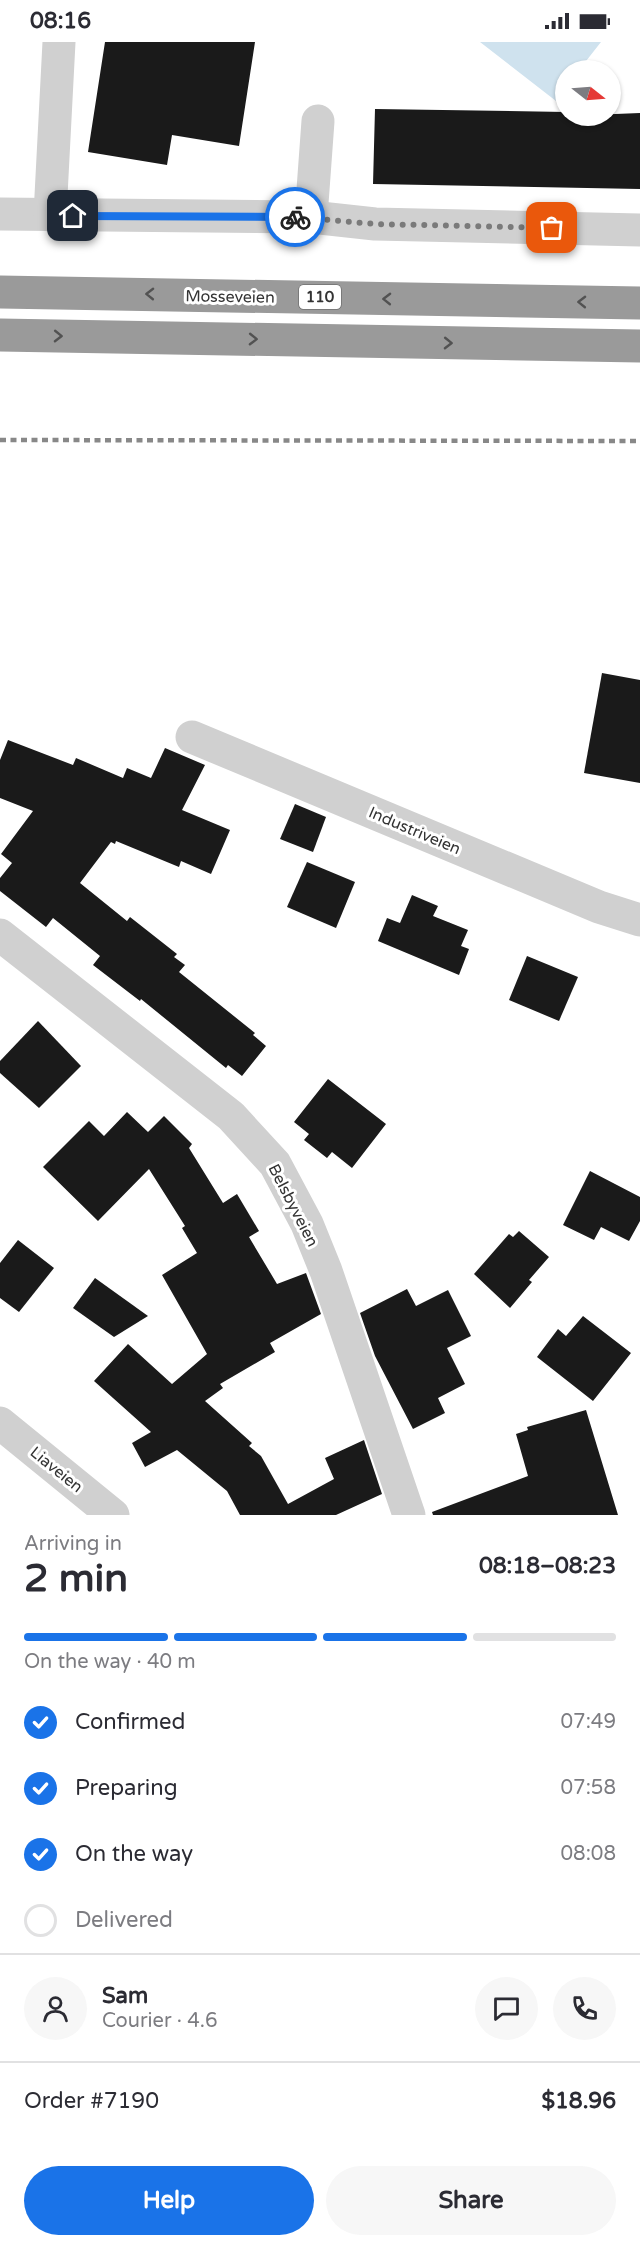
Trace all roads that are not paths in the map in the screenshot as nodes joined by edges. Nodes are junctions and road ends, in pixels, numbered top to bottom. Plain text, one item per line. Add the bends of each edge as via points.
1 (59, 42) edge
2 (318, 121) dead end
3 (0, 214) edge
4 (50, 215) junction
5 (311, 217) junction
6 (640, 230) edge
7 (0, 292) edge
8 (640, 303) edge
9 (0, 335) edge
10 (640, 346) edge
11 (192, 737) dead end
12 (640, 920) edge
13 (0, 935) edge
14 (0, 1423) edge
15 (113, 1515) edge
16 (410, 1515) edge

1 - 4 street
2 - 5 street
3 - 4 street
4 - 5 street
5 - 6 street via 375,224
8 -> 7 highway, Mosseveien / 110
9 -> 10 highway
11 - 12 street, Industriveien via 599,907
13 - 16 street, Belsbyveien via 231,1116 275,1164 307,1224 326,1271
14 - 15 street, Liaveien

